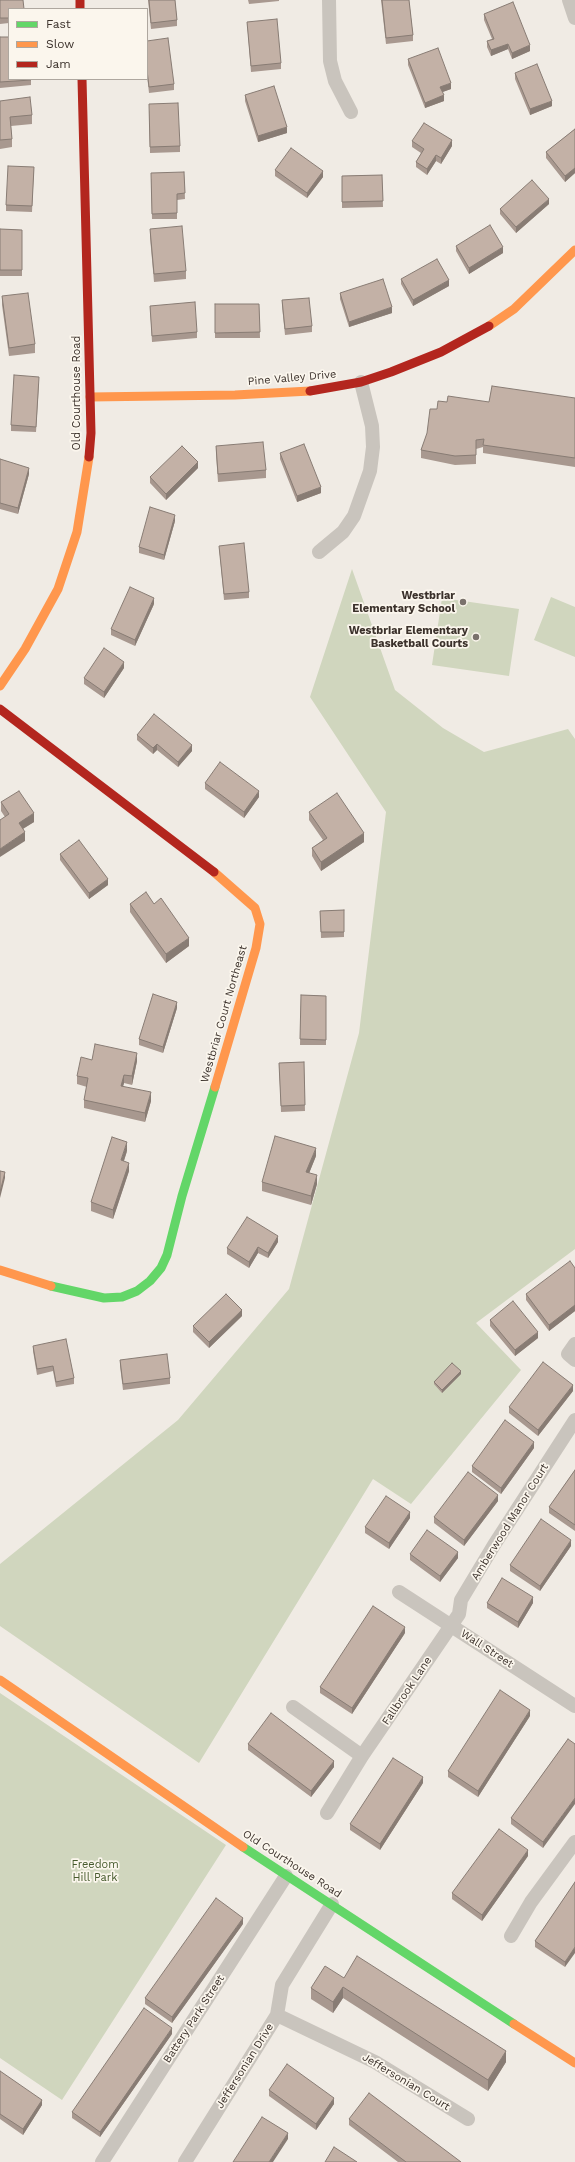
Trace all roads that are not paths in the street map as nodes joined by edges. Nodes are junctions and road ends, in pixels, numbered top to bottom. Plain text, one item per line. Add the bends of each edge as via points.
1 (329, 0) edge
2 (569, 0) edge
3 (575, 18) edge
4 (82, 80) edge
5 (351, 112) dead end
6 (575, 250) edge
7 (362, 382) junction
8 (90, 397) junction
9 (319, 552) dead end
10 (0, 686) edge
11 (0, 709) edge
12 (0, 1270) edge
13 (575, 1344) edge
14 (575, 1360) edge
15 (575, 1420) edge
16 (399, 1592) dead end
17 (451, 1625) junction
18 (0, 1680) edge
19 (575, 1706) edge
20 (293, 1707) dead end
21 (362, 1756) junction
22 (327, 1813) dead end
23 (575, 1842) edge
24 (286, 1876) junction
25 (332, 1904) junction
26 (510, 1936) dead end
27 (277, 2015) junction
28 (575, 2063) edge
29 (468, 2119) dead end
30 (102, 2162) edge
31 (185, 2162) edge

1 - 5 street via 330,61 335,81
2 - 3 street
4 - 8 street, Old Courthouse Road
6 - 7 street, Pine Valley Drive via 514,309 494,323 441,352
7 - 8 street, Pine Valley Drive via 294,392
7 - 9 street via 372,426 370,471 354,516 343,532
8 - 10 street, Old Courthouse Road via 88,472 82,515 71,551 58,589 43,619
11 - 12 street, Westbriar Court Northeast via 235,888 255,908 260,924 256,948 182,1196 167,1255 161,1268 137,1291 122,1297 104,1298 72,1292
13 - 14 street via 568,1354
15 - 17 street, Amberwood Manor Court via 461,1600 459,1614
16 - 17 street, Wall Street
17 - 19 street, Wall Street
17 - 21 street, Fallbrook Lane
18 - 24 street, Old Courthouse Road
20 - 21 street
21 - 22 street, Fallbrook Lane
23 - 26 street
24 - 25 street, Old Courthouse Road
24 - 30 street, Battery Park Street
25 - 27 street, Jeffersonian Drive via 282,1985
25 - 28 street, Old Courthouse Road
27 - 29 street, Jeffersonian Court via 375,2062
27 - 31 street, Jeffersonian Drive

